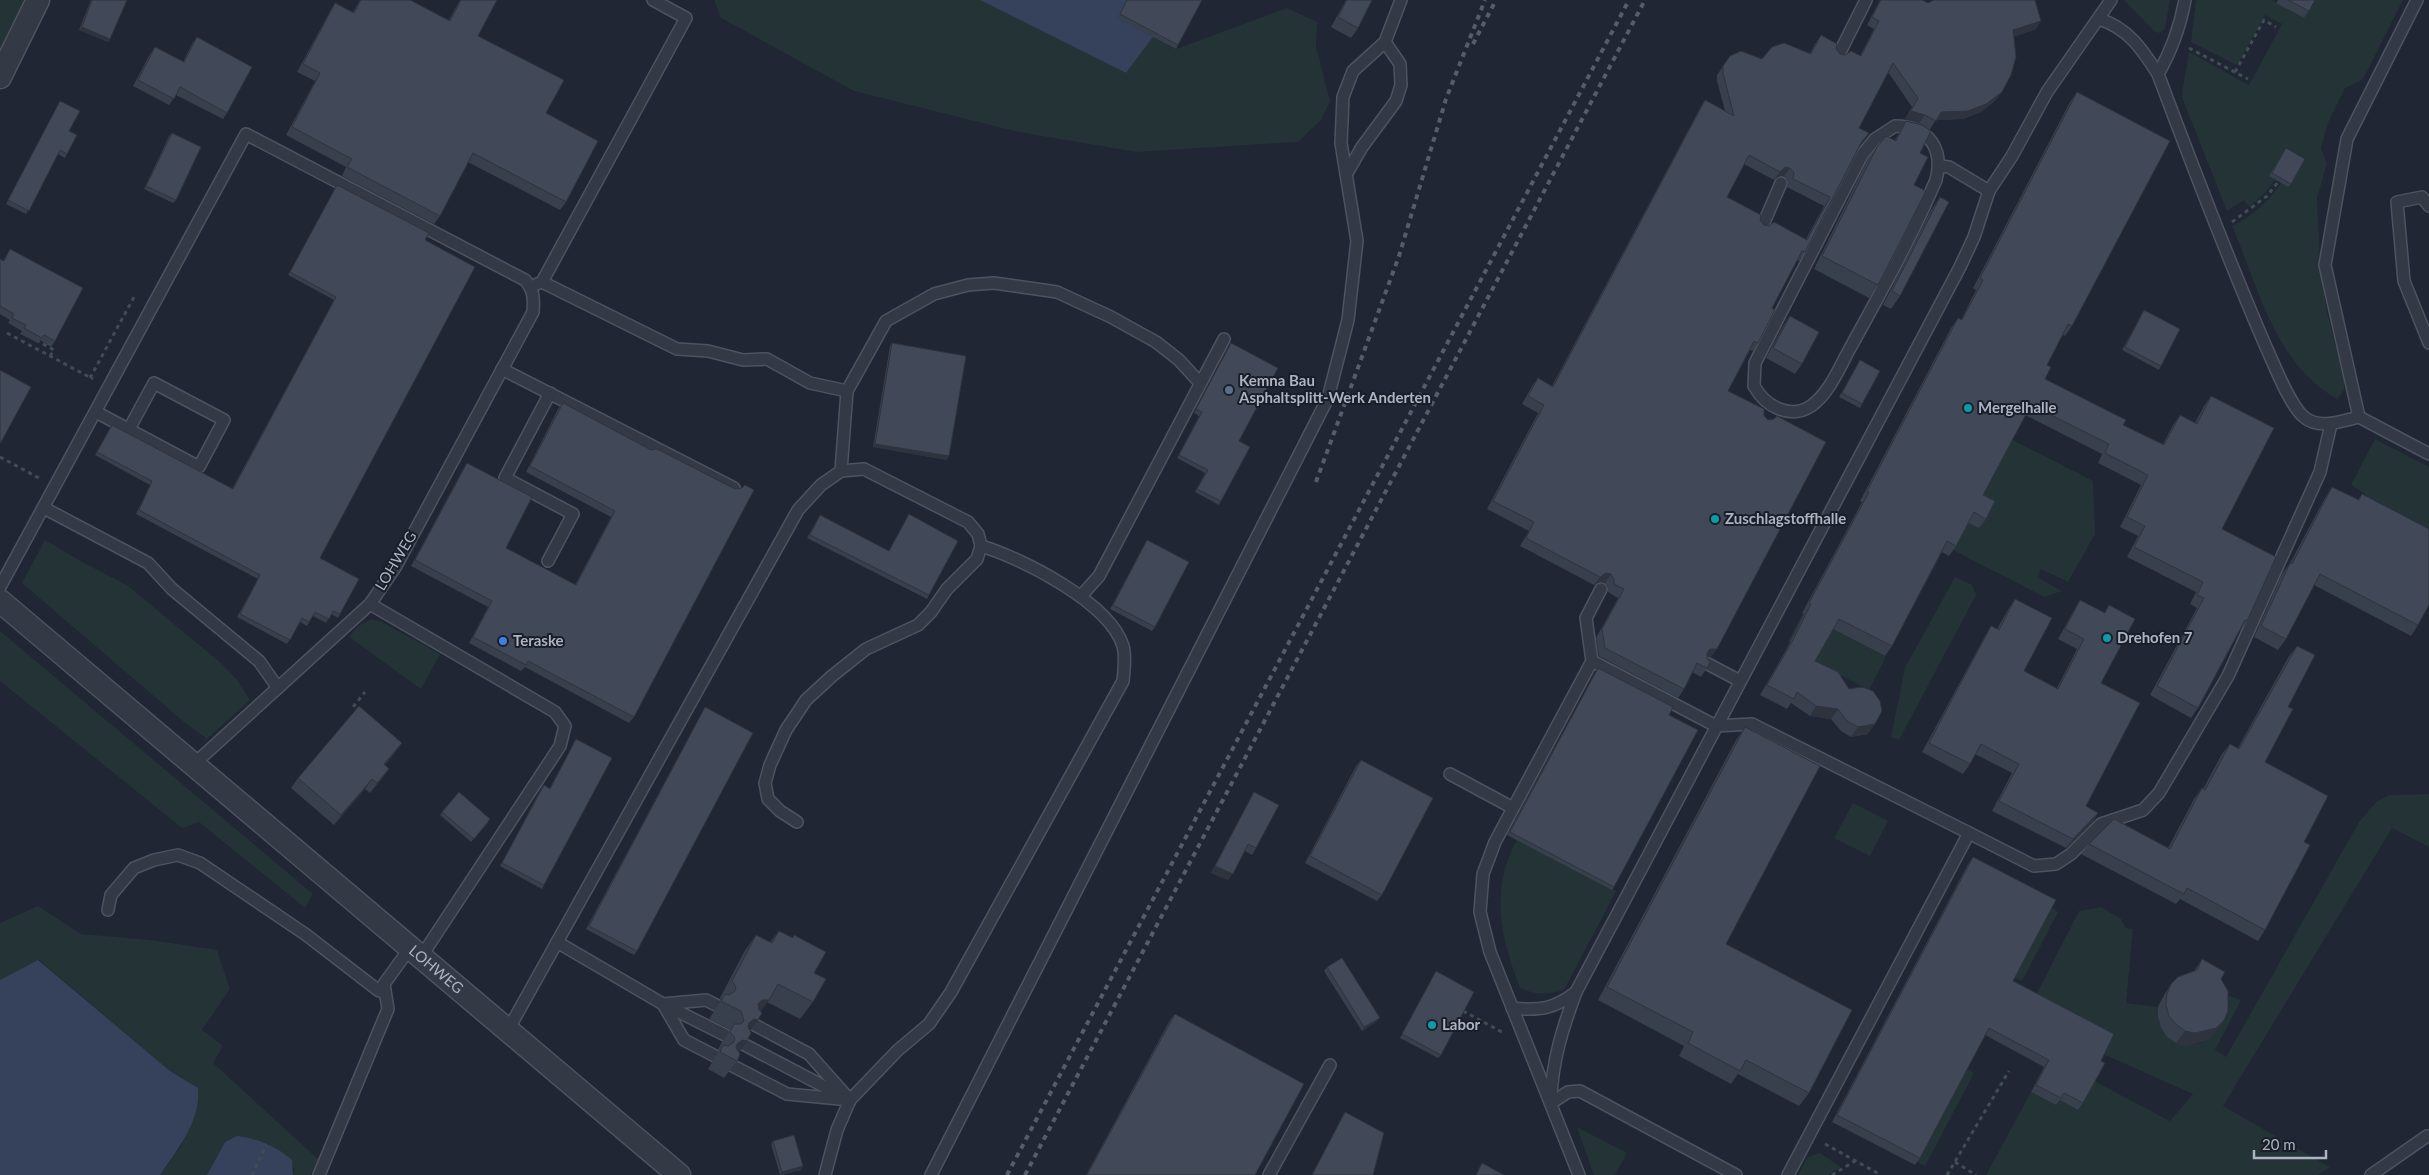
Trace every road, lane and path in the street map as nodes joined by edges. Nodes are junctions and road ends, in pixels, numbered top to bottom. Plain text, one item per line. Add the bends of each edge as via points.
1 (38, 0) edge
2 (653, 0) edge
3 (1401, 0) edge
4 (1866, 0) edge
5 (2111, 0) edge
6 (2184, 0) edge
7 (2417, 0) edge
8 (2099, 19) junction
9 (2276, 27) dead end
10 (2175, 41) junction
11 (1385, 42) junction
12 (1838, 56) edge
13 (2235, 72) junction
14 (2158, 74) junction
15 (0, 77) edge
16 (2248, 79) dead end
17 (1940, 166) junction
18 (1347, 173) junction
19 (2278, 182) edge
20 (1781, 183) edge
21 (1989, 191) junction
22 (2429, 206) edge
23 (1762, 227) edge
24 (2217, 227) junction
25 (542, 282) junction
26 (531, 287) junction
27 (134, 297) dead end
28 (7, 333) dead end
29 (30, 337) edge
30 (1224, 339) dead end
31 (2429, 343) edge
32 (50, 356) junction
33 (505, 364) junction
34 (90, 378) junction
35 (1200, 383) junction
36 (109, 388) junction
37 (847, 391) junction
38 (550, 393) junction
39 (96, 412) junction
40 (2359, 417) junction
41 (2331, 424) junction
42 (129, 429) junction
43 (2429, 454) edge
44 (0, 457) edge
45 (840, 471) junction
46 (56, 487) junction
47 (734, 488) edge
48 (44, 508) junction
49 (981, 546) junction
50 (548, 561) dead end
51 (0, 587) edge
52 (1601, 589) edge
53 (1081, 596) junction
54 (0, 601) edge
55 (370, 604) junction
56 (1592, 661) junction
57 (1708, 664) edge
58 (1740, 680) junction
59 (278, 688) junction
60 (365, 692) dead end
61 (366, 718) edge
62 (1716, 726) junction
63 (193, 765) junction
64 (1450, 774) dead end
65 (1513, 808) junction
66 (798, 822) dead end
67 (1969, 833) junction
68 (108, 910) dead end
69 (558, 942) junction
70 (415, 952) junction
71 (385, 990) junction
72 (1576, 992) junction
73 (662, 1004) junction
74 (716, 1005) dead end
75 (1512, 1008) junction
76 (1463, 1012) edge
77 (753, 1024) edge
78 (1519, 1027) junction
79 (508, 1030) junction
80 (725, 1035) edge
81 (742, 1044) edge
82 (715, 1056) dead end
83 (1330, 1064) dead end
84 (731, 1065) edge
85 (2009, 1071) dead end
86 (850, 1100) junction
87 (1551, 1103) junction
88 (1809, 1136) junction
89 (2427, 1136) dead end
90 (266, 1145) dead end
91 (1855, 1161) junction
92 (1955, 1162) junction
93 (252, 1175) edge
94 (319, 1175) edge
95 (679, 1175) edge
96 (825, 1175) edge
97 (931, 1175) edge
98 (1269, 1175) edge
99 (1579, 1175) edge
100 (1736, 1175) edge
101 (1788, 1175) edge
102 (1832, 1175) edge
103 (1881, 1175) edge
104 (1947, 1175) edge
105 (1976, 1175) edge
106 (2371, 1175) edge

1 - 15 street
2 - 25 lane via 686,18
3 - 11 lane
4 - 12 lane
5 - 8 lane
6 - 10 lane
7 - 40 lane via 2347,139 2325,265
8 - 14 lane via 2124,30 2140,46
8 - 21 lane via 2047,92
9 - 13 path via 2264,20
10 - 13 path
10 - 14 lane
11 - 18 lane via 1364,59 1347,81 1343,97 1342,143
11 - 18 lane via 1400,64 1401,85 1396,101
13 - 16 path
14 - 24 lane
17 - 17 lane via 1928,199 1826,391 1812,406 1800,411 1771,410 1754,386 1754,363 1862,155 1875,139 1895,126 1909,126 1932,142
17 - 21 lane via 1949,167
18 - 97 lane via 1357,241 1348,320 1328,398
19 - 24 path via 2238,219
20 - 23 lane
21 - 58 lane via 1974,237 1960,266
22 - 31 lane via 2422,197 2397,202 2404,281
24 - 41 lane via 2289,395 2302,416 2312,422
25 - 26 lane
25 - 37 lane via 677,349 708,350 742,360 767,359 810,384
26 - 33 lane, LOHWEG via 533,312
26 - 36 lane via 525,280 246,134
27 - 34 path
28 - 32 path
29 - 32 path via 54,350
30 - 35 lane
32 - 34 path
33 - 38 lane
33 - 55 lane, LOHWEG via 396,566
34 - 36 path
35 - 37 lane via 1179,360 1156,342 1111,317 1057,292 994,283 968,285 934,294 886,320
35 - 53 lane via 1099,576
36 - 39 lane
37 - 45 lane
38 - 47 lane
38 - 50 lane via 505,478 573,514
39 - 42 lane
39 - 46 lane
40 - 41 lane
40 - 43 lane
41 - 67 lane via 2320,472 2228,676 2159,793 2143,810 2101,824 2056,864 2034,866
42 - 42 lane via 199,467 224,420 154,383
44 - 46 path
45 - 49 lane via 864,469 968,522 978,534
45 - 69 lane via 821,485 798,510
46 - 48 lane
48 - 51 lane
48 - 59 lane via 148,563 172,589 259,661
49 - 53 lane via 1004,553
49 - 66 lane via 977,559 918,625 866,649 806,700 786,730 765,783 768,799
52 - 56 lane via 1586,618
53 - 86 lane via 1117,632 1123,647 1124,680 950,992 929,1024 898,1050
54 - 63 street, LOHWEG
55 - 59 lane, LOHWEG
55 - 70 lane via 555,712 565,726 560,746
56 - 62 lane
56 - 65 lane
57 - 58 lane
58 - 62 lane
59 - 63 lane, LOHWEG
60 - 61 path via 353,707
62 - 67 lane via 1752,724
62 - 72 lane
63 - 70 street, LOHWEG
64 - 65 lane
65 - 75 lane via 1483,874 1480,912 1490,952
67 - 88 lane
68 - 71 lane via 111,895 134,868 178,855 200,862 305,934 379,991
69 - 73 lane
69 - 79 lane
70 - 71 lane via 384,984
70 - 79 street, LOHWEG
71 - 94 lane via 388,1009
72 - 75 lane via 1561,1004 1547,1008
72 - 87 lane via 1552,1070
73 - 74 lane via 706,1000
73 - 80 lane
73 - 82 lane via 684,1040
75 - 78 lane
76 - 78 path via 1504,1033
77 - 86 lane via 809,1054
78 - 87 lane
79 - 95 street, LOHWEG
81 - 86 lane
83 - 98 lane
84 - 86 lane via 787,1094
85 - 92 path
86 - 96 lane via 837,1130
87 - 99 lane
87 - 100 lane via 1568,1092 1580,1091
88 - 91 path
88 - 101 lane
89 - 106 lane
90 - 93 path
91 - 102 path
91 - 103 path
92 - 104 path
92 - 105 path

